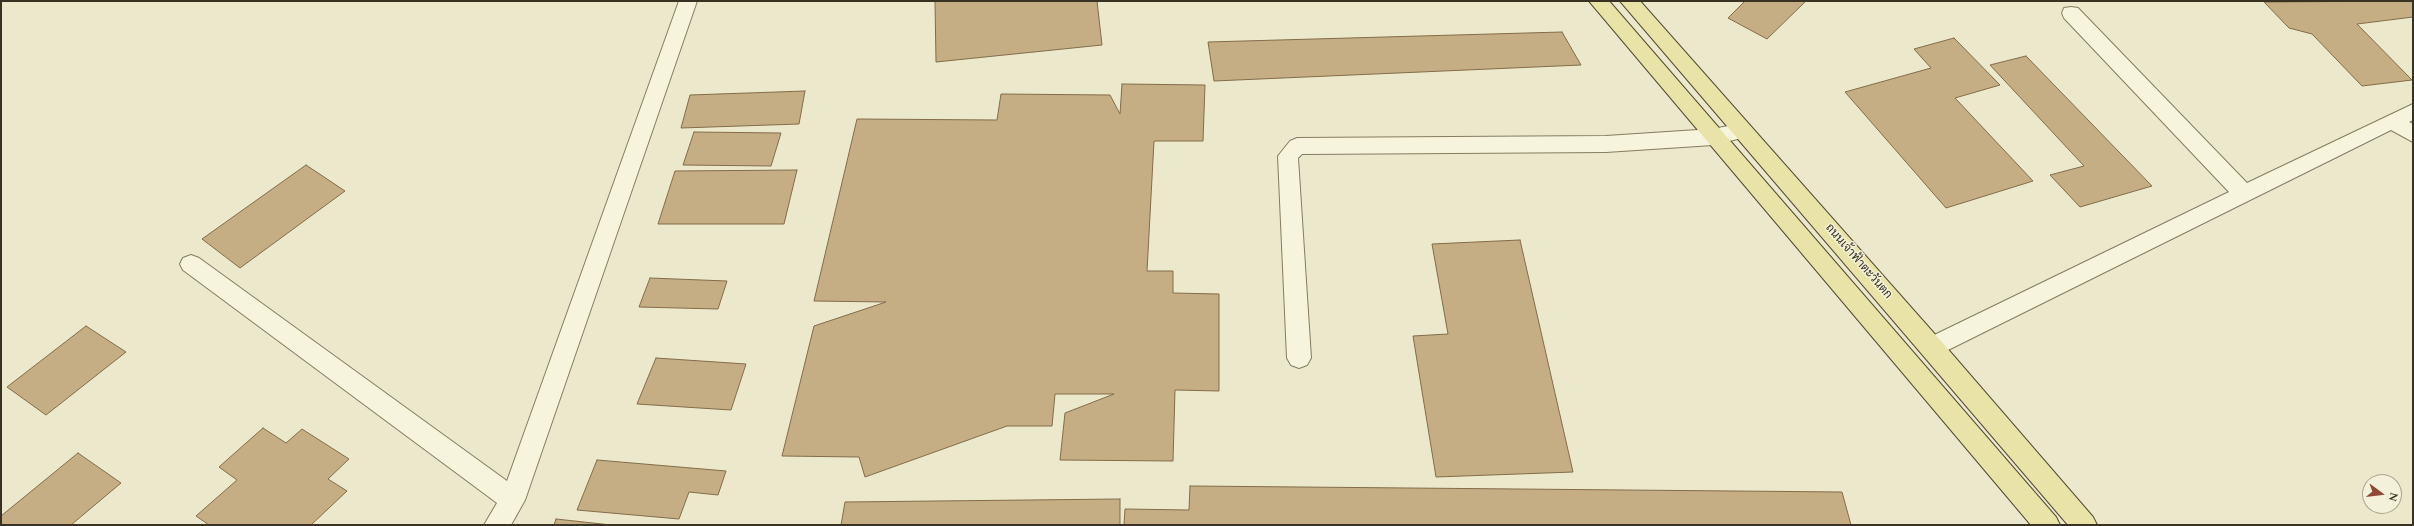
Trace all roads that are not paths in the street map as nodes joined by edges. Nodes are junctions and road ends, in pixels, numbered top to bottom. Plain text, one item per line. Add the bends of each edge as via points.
1 (688, 1) edge
2 (1598, 1) edge
3 (1629, 1) edge
4 (2071, 13) dead end
5 (2413, 111) edge
6 (2392, 122) junction
7 (1743, 131) junction
8 (2413, 134) edge
9 (1713, 137) junction
10 (2244, 194) junction
11 (192, 264) dead end
12 (1932, 347) junction
13 (1299, 358) dead end
14 (513, 500) junction
15 (497, 525) edge
16 (2048, 525) edge
17 (2084, 525) edge

1 - 14 street
2 - 9 main road
3 - 7 main road, ถนนเจ้าฟ้าตะวันตก
4 - 10 street
5 - 6 street
6 - 8 street
6 - 10 street
7 - 9 street
7 - 12 main road, ถนนเจ้าฟ้าตะวันตก
9 - 13 street via 1606,144 1297,146 1288,156
9 - 16 main road
10 - 12 street
11 - 14 street
12 - 17 main road, ถนนเจ้าฟ้าตะวันตก
14 - 15 street

